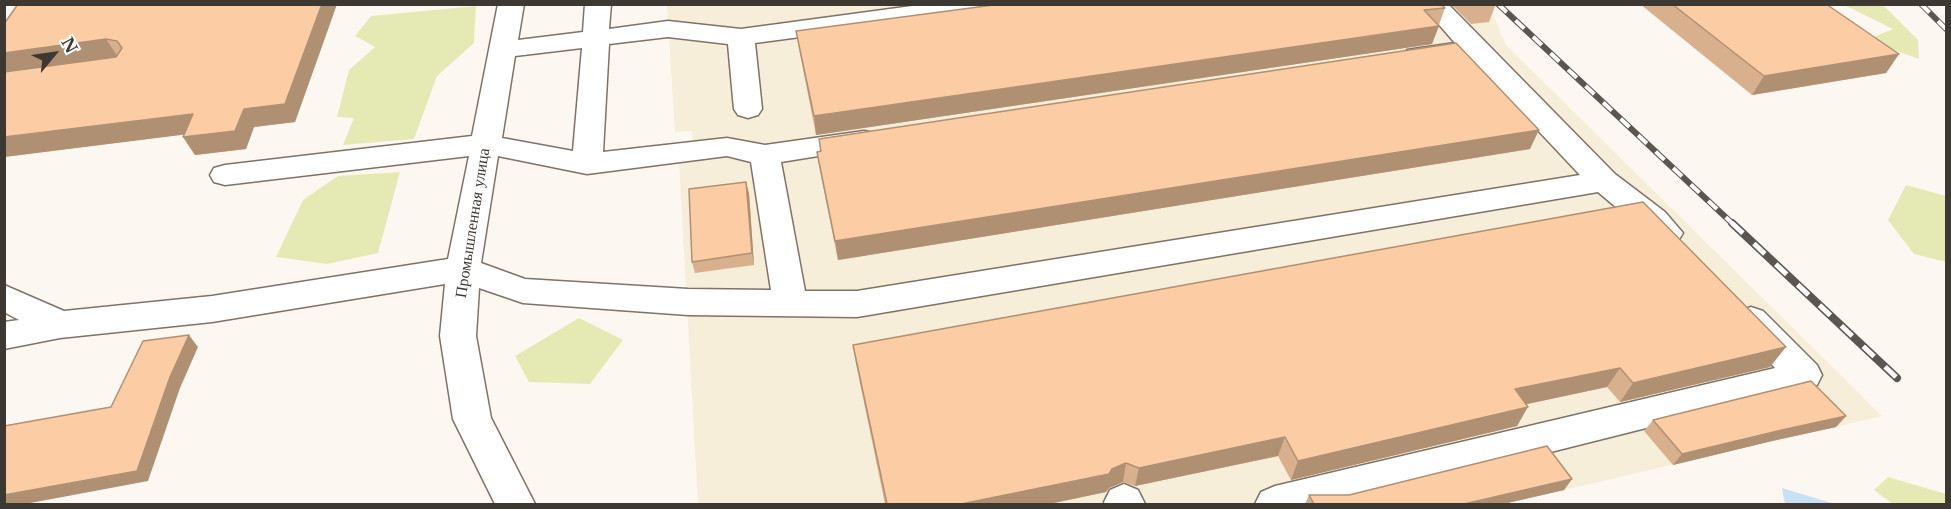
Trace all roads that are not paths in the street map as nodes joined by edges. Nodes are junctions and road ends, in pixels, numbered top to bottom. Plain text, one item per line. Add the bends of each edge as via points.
1 (511, 4) edge
2 (598, 4) edge
3 (988, 4) edge
4 (1434, 4) edge
5 (741, 37) junction
6 (597, 38) junction
7 (1474, 48) junction
8 (503, 50) junction
9 (1391, 60) edge
10 (748, 108) dead end
11 (895, 135) edge
12 (486, 144) junction
13 (765, 155) junction
14 (587, 164) junction
15 (225, 174) dead end
16 (1604, 181) junction
17 (1686, 253) edge
18 (463, 269) junction
19 (1725, 294) edge
20 (4, 297) edge
21 (790, 303) junction
22 (60, 325) junction
23 (4, 336) edge
24 (515, 504) edge
25 (1275, 504) edge

1 - 8 street, Промышленная улица
2 - 6 street
3 - 5 street
4 - 7 street
5 - 6 street via 668,29
5 - 10 street
6 - 8 street
6 - 14 street
7 - 9 street
7 - 16 street
8 - 12 street, Промышленная улица
11 - 13 street
12 - 14 street
12 - 15 street
12 - 18 street, Промышленная улица
13 - 14 street via 728,147
13 - 21 street
16 - 17 street via 1654,220
16 - 21 street via 857,303
18 - 21 street via 523,291 688,302
18 - 22 street via 212,309
18 - 24 street, Промышленная улица via 458,336 472,419
19 - 25 street via 1804,375
20 - 22 street
22 - 23 street

